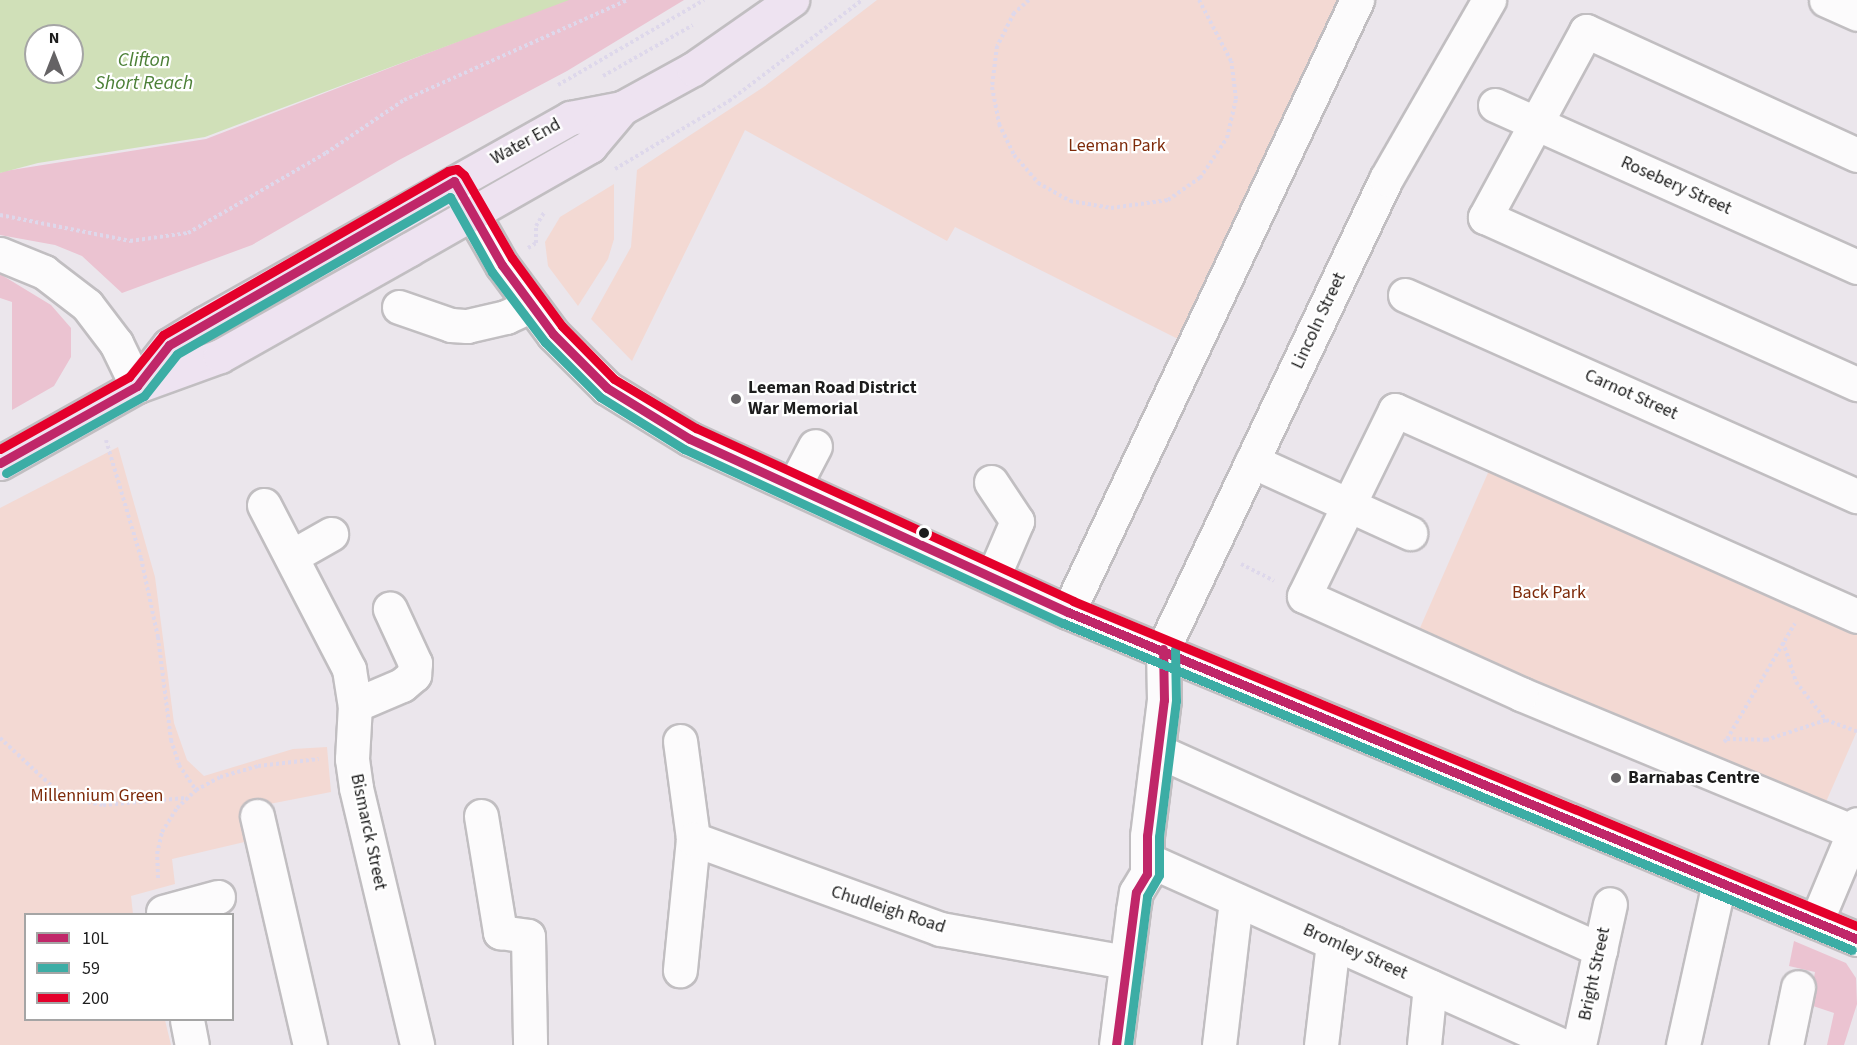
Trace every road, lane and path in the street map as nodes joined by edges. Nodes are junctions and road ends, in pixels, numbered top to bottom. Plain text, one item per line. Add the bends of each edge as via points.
1 (628, 0) edge
2 (792, 0) edge
3 (862, 0) edge
4 (1029, 0) edge
5 (1199, 0) edge
6 (1357, 0) edge
7 (1489, 0) edge
8 (1826, 0) edge
9 (1857, 14) edge
10 (1495, 105) dead end
11 (622, 108) junction
12 (1534, 123) junction
13 (1857, 154) edge
14 (608, 173) dead end
15 (454, 181) junction
16 (552, 206) dead end
17 (471, 212) junction
18 (0, 215) edge
19 (536, 243) dead end
20 (0, 254) edge
21 (1857, 267) edge
22 (1405, 295) dead end
23 (530, 306) junction
24 (399, 307) dead end
25 (1857, 384) edge
26 (137, 386) junction
27 (107, 441) dead end
28 (815, 446) dead end
29 (1252, 461) junction
30 (0, 463) edge
31 (991, 482) dead end
32 (794, 486) junction
33 (1857, 496) edge
34 (264, 505) dead end
35 (1350, 506) junction
36 (1410, 533) dead end
37 (332, 534) dead end
38 (1211, 548) junction
39 (292, 556) junction
40 (993, 577) junction
41 (1304, 596) junction
42 (1814, 597) junction
43 (390, 609) dead end
44 (1068, 612) junction
45 (1857, 616) edge
46 (1783, 641) junction
47 (1163, 649) junction
48 (355, 705) junction
49 (1826, 720) junction
50 (1857, 731) edge
51 (0, 738) edge
52 (1727, 739) junction
53 (680, 741) dead end
54 (1158, 751) junction
55 (1698, 768) junction
56 (196, 790) dead end
57 (187, 798) dead end
58 (257, 816) dead end
59 (481, 816) dead end
60 (1855, 828) edge
61 (693, 839) junction
62 (1148, 860) junction
63 (1719, 882) junction
64 (218, 897) dead end
65 (1236, 900) junction
66 (1610, 904) dead end
67 (163, 908) edge
68 (1816, 922) junction
69 (1857, 939) edge
70 (1333, 943) junction
71 (1600, 950) junction
72 (1126, 962) junction
73 (681, 970) dead end
74 (1430, 986) junction
75 (1798, 987) dead end
76 (187, 1021) edge
77 (192, 1045) edge
78 (310, 1045) edge
79 (417, 1045) edge
80 (530, 1045) edge
81 (1116, 1045) edge
82 (1220, 1045) edge
83 (1321, 1045) edge
84 (1424, 1045) edge
85 (1561, 1045) edge
86 (1579, 1045) edge
87 (1683, 1045) edge
88 (1786, 1045) edge

1 - 18 path via 404,100 326,153 188,233 130,241
2 - 11 main road, Water End via 693,69
3 - 14 path via 729,101
4 - 5 path via 1014,12 997,46 992,87 999,124 1014,155 1038,183 1070,201 1111,208 1167,200 1200,178 1227,138 1236,99 1231,60
6 - 44 street
7 - 29 street, Lincoln Street via 1386,179
8 - 9 street
10 - 12 street, Rosebery Street
11 - 15 main road, Water End via 570,118
11 - 17 main road, Water End via 595,142
12 - 13 street via 1586,31
12 - 21 street, Rosebery Street
12 - 25 street via 1485,217
15 - 17 street
15 - 26 main road, Water End via 169,345
16 - 19 path via 536,226
17 - 23 street
17 - 26 main road, Water End via 220,356
20 - 26 street via 44,272 87,305 116,343
22 - 33 street, Carnot Street
23 - 24 street via 506,317 467,326
23 - 32 street via 607,388 690,439
26 - 30 main road, Water End
27 - 56 path via 141,558 158,637 171,740 179,765
28 - 32 street
29 - 35 street
29 - 38 street, Lincoln Street
31 - 40 street via 1017,522
32 - 40 street
34 - 39 street, Bismarck Street
35 - 36 street
35 - 41 street
35 - 42 street via 1395,410
37 - 39 street
38 - 41 path
38 - 47 street, Lincoln Street
39 - 48 street, Bismarck Street via 349,669
40 - 44 street
41 - 55 street
42 - 45 street
42 - 46 path
43 - 48 street via 416,663 414,675 402,685
44 - 47 street
46 - 49 path via 1796,682
46 - 52 path
47 - 54 street via 1164,700
47 - 63 street
48 - 79 street, Bismarck Street via 352,759 356,788
49 - 50 path
49 - 52 path via 1767,740
51 - 57 path via 56,790 76,800 103,805
52 - 55 path
53 - 61 street
54 - 62 street
54 - 71 street
55 - 60 street
58 - 78 street
59 - 80 street via 500,932 528,936
60 - 68 street
61 - 72 street, Chudleigh Road via 930,926
61 - 73 street
62 - 65 street, Bromley Street
62 - 72 street via 1147,874 1136,892
63 - 68 street
63 - 87 street
64 - 67 street
65 - 70 street, Bromley Street
65 - 82 street
66 - 71 street, Bright Street
68 - 69 street
70 - 74 street, Bromley Street
70 - 83 street
71 - 86 street, Bright Street
72 - 81 street
74 - 84 street
74 - 85 street, Bromley Street
75 - 88 street
76 - 77 street

